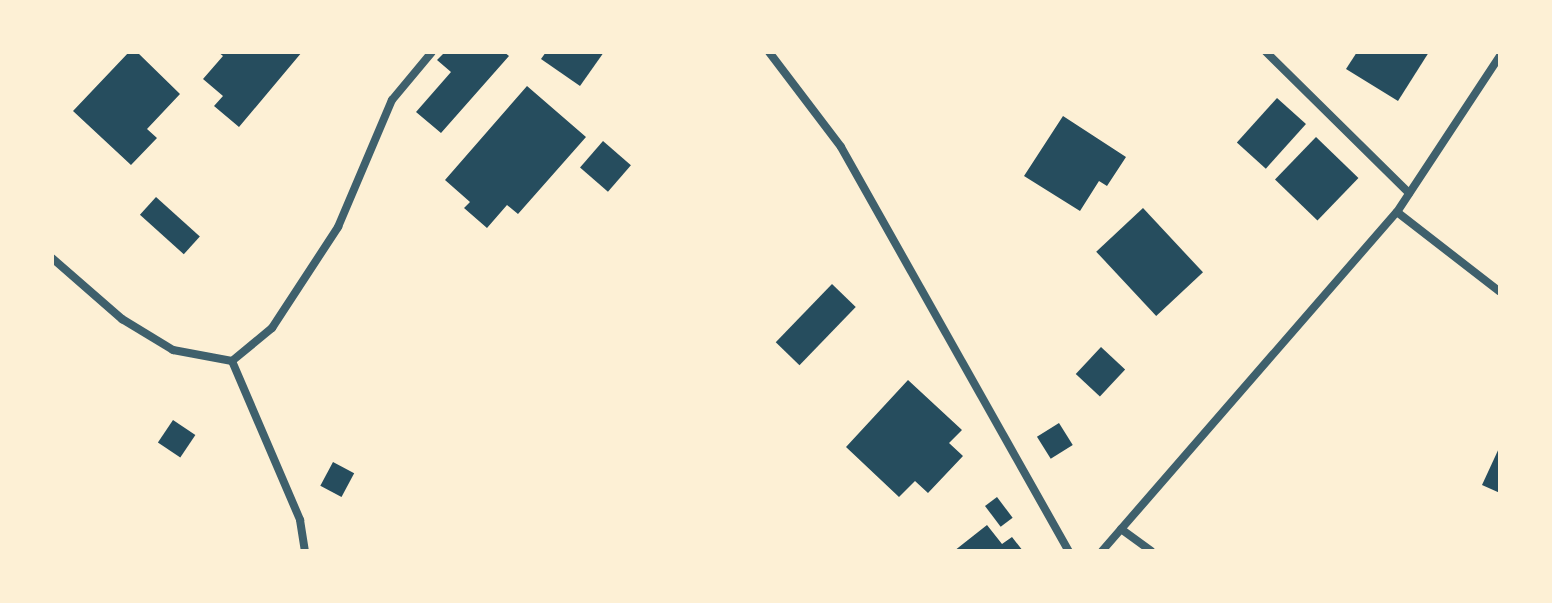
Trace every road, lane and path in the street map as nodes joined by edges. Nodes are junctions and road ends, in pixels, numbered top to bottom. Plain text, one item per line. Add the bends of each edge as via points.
1 (432, 52) edge
2 (769, 52) edge
3 (1266, 52) edge
4 (1500, 56) edge
5 (1409, 193) junction
6 (1397, 212) junction
7 (52, 258) edge
8 (1500, 292) edge
9 (232, 361) junction
10 (1121, 529) junction
11 (305, 551) edge
12 (1069, 551) edge
13 (1102, 551) edge
14 (1151, 551) edge

1 - 9 street via 392,100 330,239 272,328
2 - 12 street via 841,147
3 - 5 street
4 - 5 street
5 - 6 street
6 - 8 street
6 - 10 street
7 - 9 street via 122,319 173,350
9 - 11 street via 300,520
10 - 13 street
10 - 14 street

